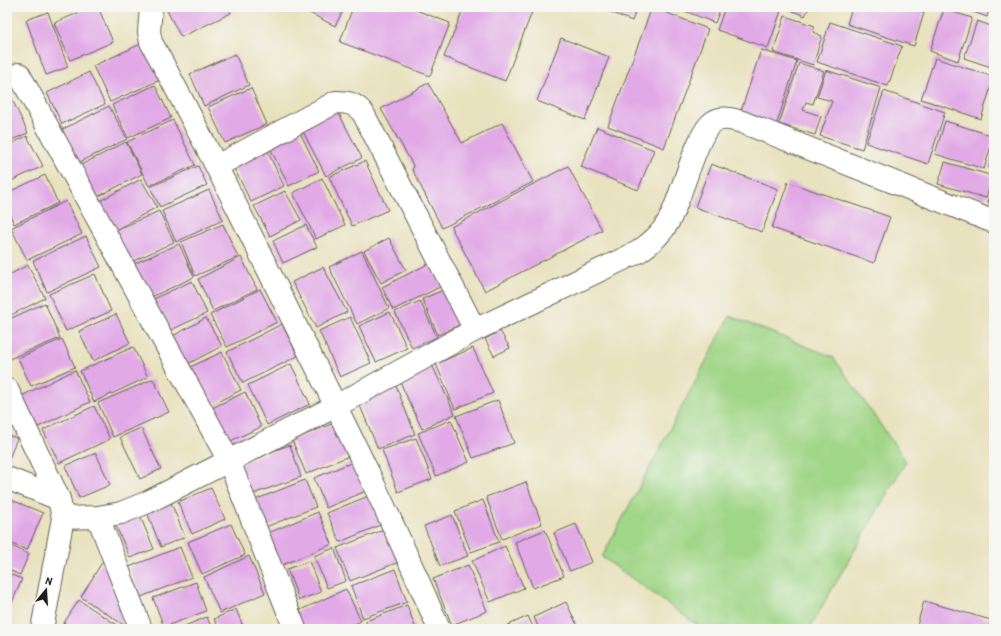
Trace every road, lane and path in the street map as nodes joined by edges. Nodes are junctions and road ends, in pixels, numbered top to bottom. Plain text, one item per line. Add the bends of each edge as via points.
1 (151, 7) edge
2 (19, 74) dead end
3 (217, 166) junction
4 (994, 222) edge
5 (475, 330) junction
6 (7, 389) edge
7 (336, 406) junction
8 (229, 461) junction
9 (7, 478) edge
10 (61, 509) junction
11 (98, 517) junction
12 (42, 629) edge
13 (141, 629) edge
14 (295, 629) edge
15 (439, 629) edge

1 - 3 street via 151,42
2 - 8 street
3 - 5 street via 336,102 350,103 358,107
3 - 7 street
4 - 5 street via 742,122 730,118 721,119 708,126 669,222 649,245
5 - 7 street
6 - 10 street
7 - 8 street
7 - 15 street via 411,563
8 - 11 street via 148,502 121,513
8 - 14 street
9 - 10 street
10 - 11 street
10 - 12 street
11 - 13 street

